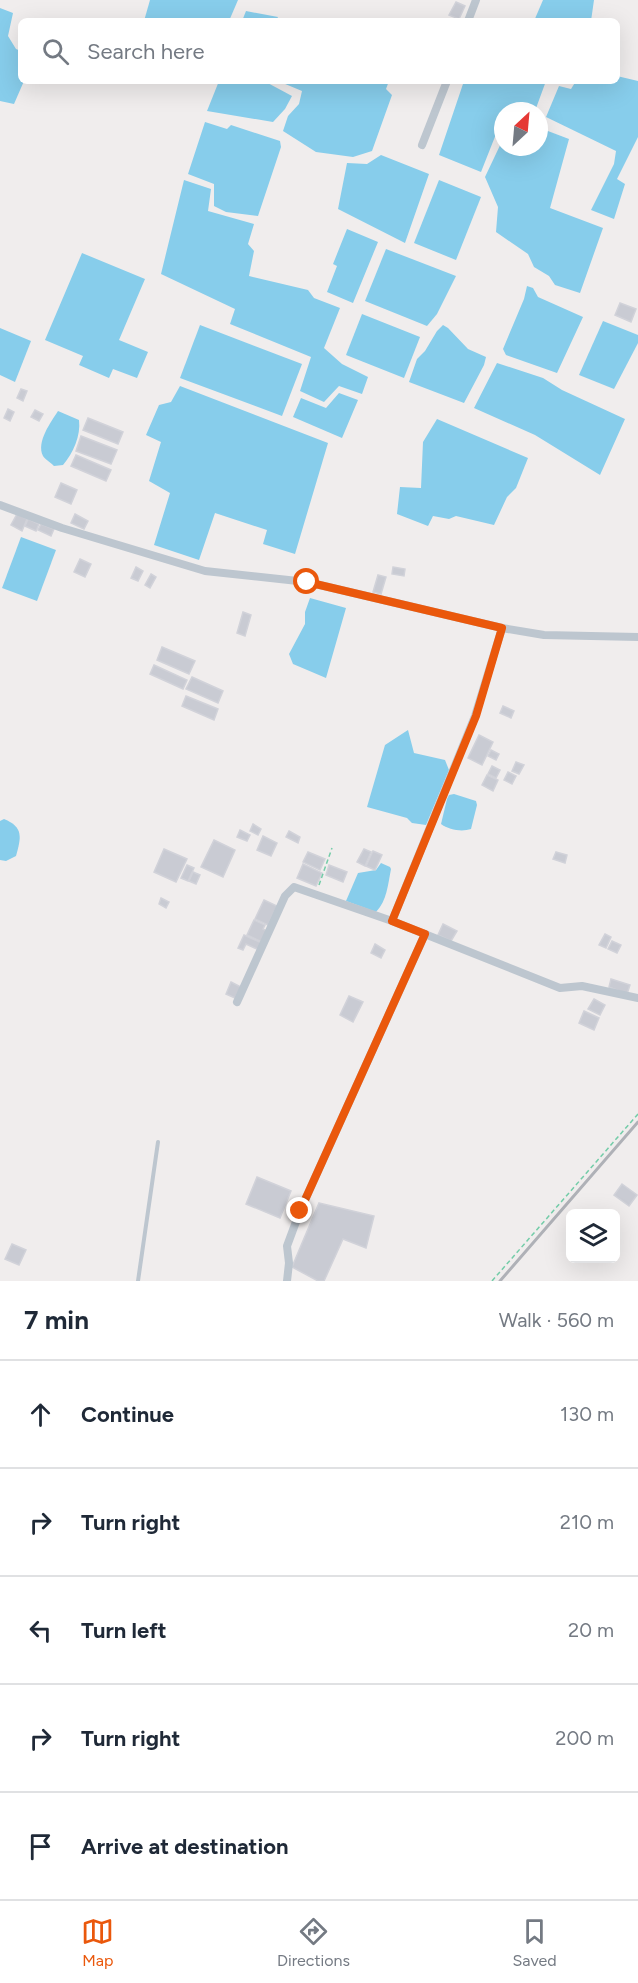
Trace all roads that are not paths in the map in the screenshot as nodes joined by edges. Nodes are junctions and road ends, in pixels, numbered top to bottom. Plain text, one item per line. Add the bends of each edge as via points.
1 (476, 0) edge
2 (469, 18) edge
3 (446, 84) edge
4 (422, 145) dead end
5 (0, 505) edge
6 (502, 628) junction
7 (638, 637) edge
8 (392, 921) junction
9 (425, 934) junction
10 (638, 998) edge
11 (237, 1002) dead end
12 (158, 1142) dead end
13 (138, 1281) edge
14 (287, 1281) edge

1 - 2 street
3 - 4 street
5 - 6 street via 205,571 307,582
6 - 7 street via 544,635
6 - 8 street via 476,716
8 - 9 street
8 - 11 street via 294,886 285,896
9 - 10 street via 560,988 582,986
9 - 14 street via 300,1211 287,1246
12 - 13 lane

